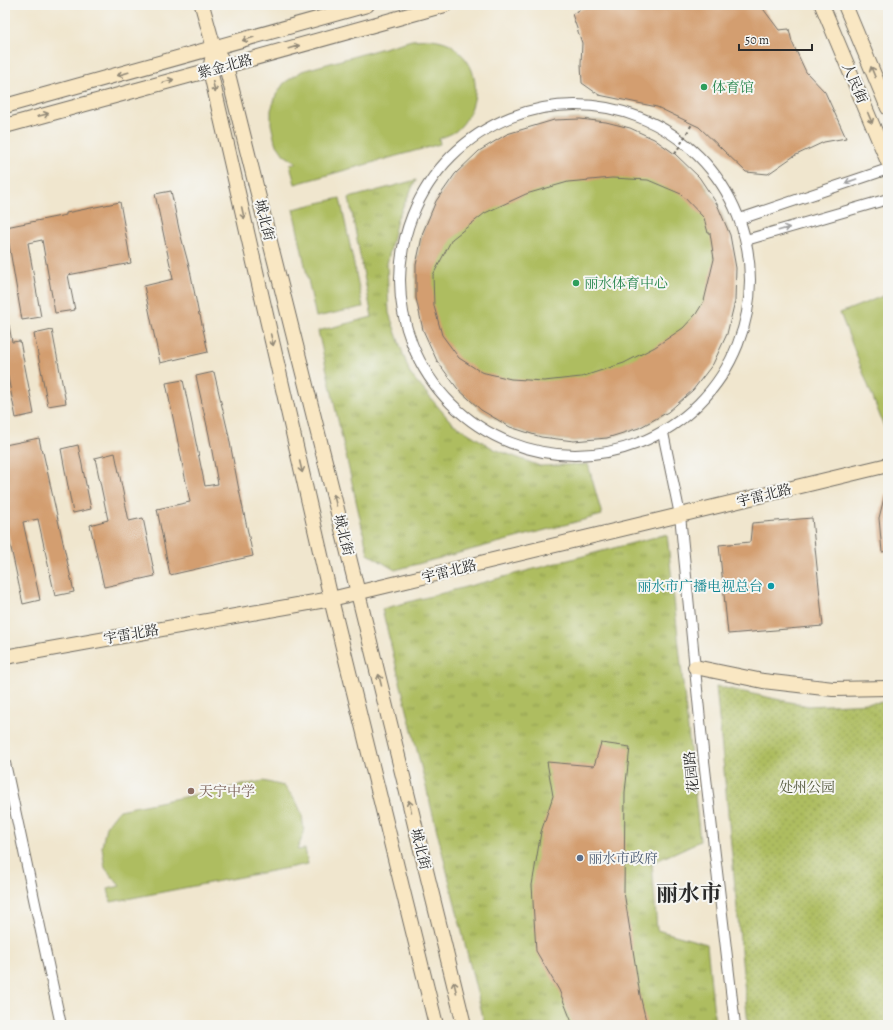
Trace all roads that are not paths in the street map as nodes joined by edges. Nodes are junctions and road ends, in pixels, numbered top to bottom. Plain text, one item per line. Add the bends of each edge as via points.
1 (202, 5) edge
2 (367, 5) edge
3 (445, 5) edge
4 (822, 5) edge
5 (845, 5) edge
6 (214, 48) junction
7 (226, 66) junction
8 (210, 70) junction
9 (5, 106) edge
10 (888, 108) edge
11 (5, 126) edge
12 (888, 162) edge
13 (888, 169) edge
14 (888, 199) edge
15 (740, 219) junction
16 (746, 240) junction
17 (663, 432) junction
18 (888, 465) edge
19 (680, 515) junction
20 (358, 593) junction
21 (331, 599) junction
22 (5, 657) edge
23 (695, 667) junction
24 (888, 688) edge
25 (5, 763) edge
26 (60, 1025) edge
27 (436, 1025) edge
28 (464, 1025) edge
29 (735, 1025) edge

1 - 6 main road, 城北街
2 -> 6 main road, 紫金北路
7 -> 3 main road, 紫金北路
4 -> 12 main road, 人民街
10 -> 5 main road, 人民街
6 - 7 main road, 城北街
6 - 8 main road, 城北街
6 -> 9 main road, 紫金北路
7 - 8 main road, 紫金北路
20 -> 7 main road, 城北街
11 -> 8 main road, 紫金北路
8 -> 21 main road, 城北街
13 -> 15 street
16 -> 14 street
15 - 16 street
15 - 17 street via 722,182 695,151 668,130 625,110 585,103 544,106 505,118 470,138 440,166 418,201 404,239 399,280 404,321 418,359 441,394 471,422 506,442 545,454 586,456 626,449
16 - 17 street via 751,277 747,314 736,350 718,382 694,410
17 - 19 street, 花园路
18 - 19 main road, 宇雷北路
19 - 20 main road, 宇雷北路
19 - 23 street, 花园路
20 - 21 main road, 宇雷北路
28 -> 20 main road, 城北街
21 - 22 main road, 宇雷北路
21 - 27 main road, 城北街
23 - 24 main road via 763,681 833,689
23 - 29 street, 花园路
25 - 26 street

